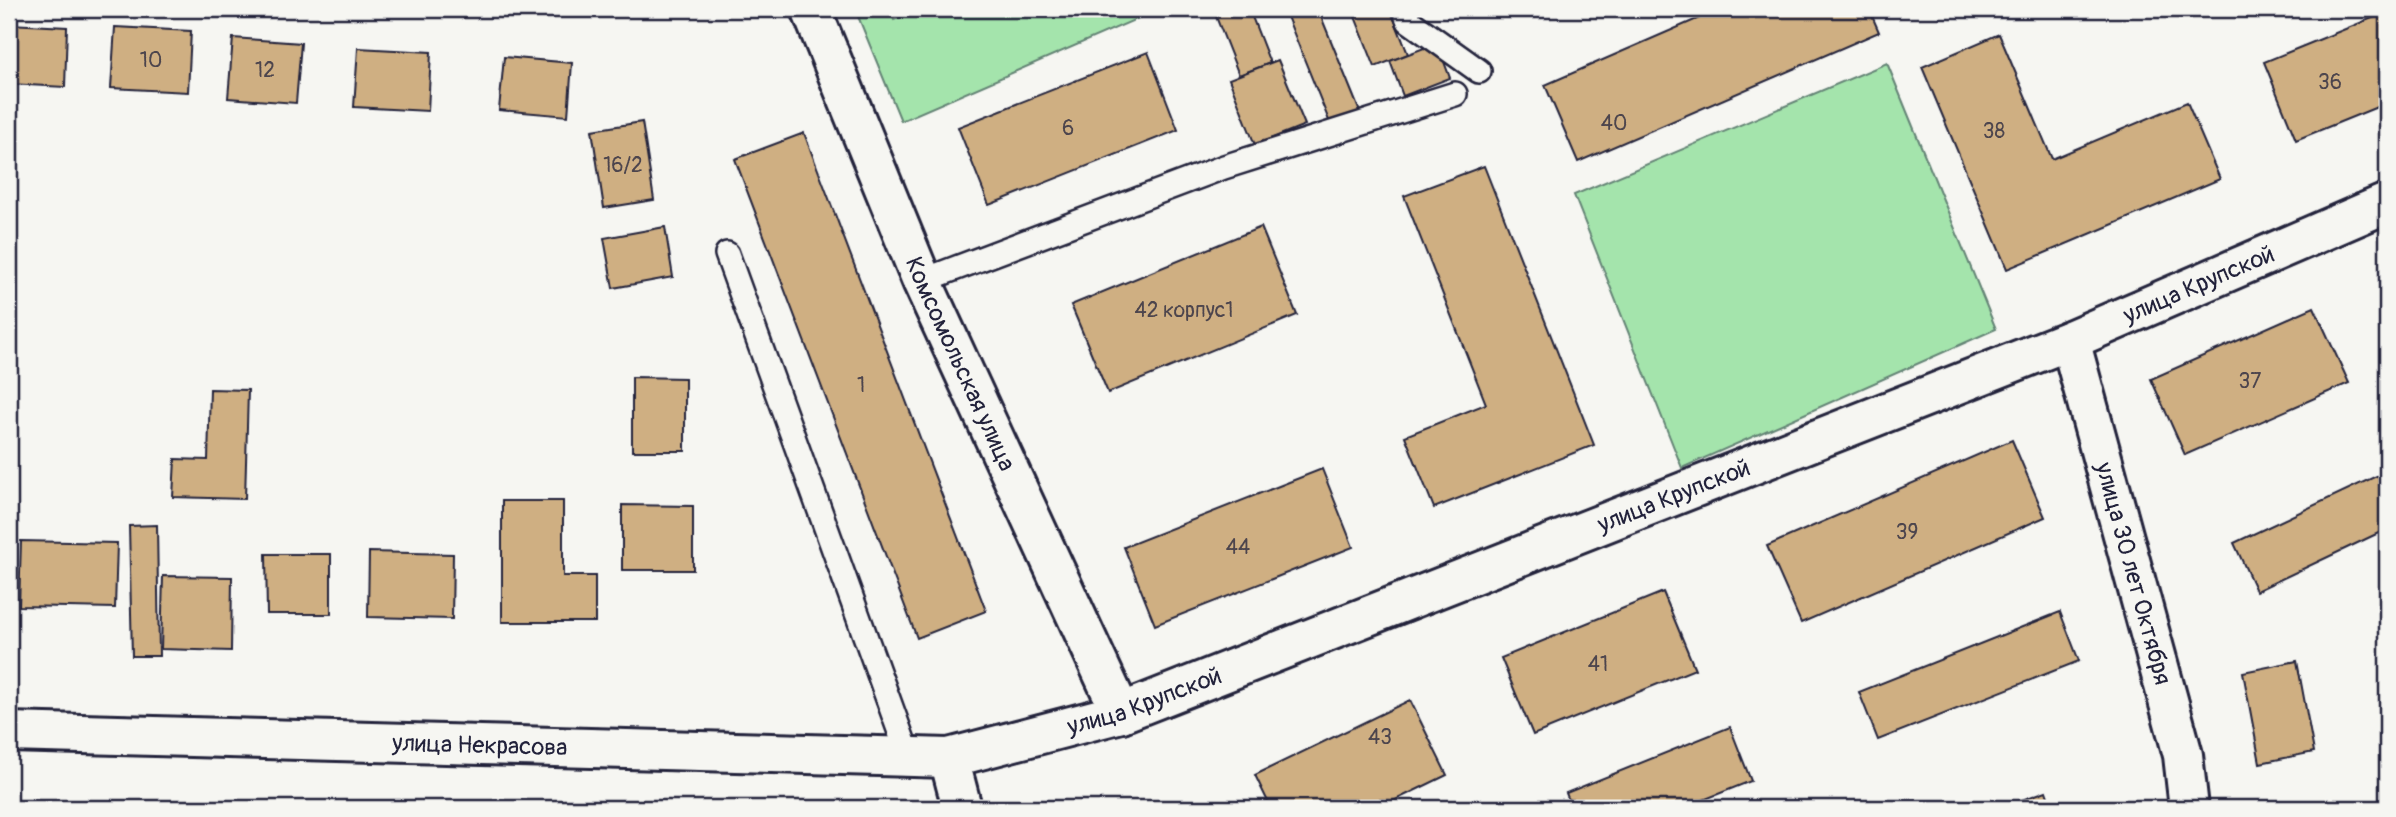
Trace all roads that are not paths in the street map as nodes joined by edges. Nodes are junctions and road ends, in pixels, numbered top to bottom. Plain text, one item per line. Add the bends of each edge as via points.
1 (811, 9) edge
2 (1404, 9) edge
3 (1479, 71) dead end
4 (1455, 94) dead end
5 (2387, 203) edge
6 (727, 254) dead end
7 (922, 281) junction
8 (2070, 340) junction
9 (1121, 713) junction
10 (9, 732) edge
11 (909, 757) junction
12 (949, 758) junction
13 (962, 808) edge
14 (2189, 808) edge

1 - 7 street, Комсомольская улица
2 - 3 lane via 1409,22
4 - 7 lane via 1224,167
5 - 8 street, улица Крупской
6 - 11 lane
7 - 9 street, Комсомольская улица
8 - 9 street, улица Крупской
8 - 14 street, улица 30 лет Октября via 2183,755
9 - 12 street, улица Крупской
10 - 11 street, улица Некрасова
11 - 12 street, улица Некрасова
12 - 13 street

